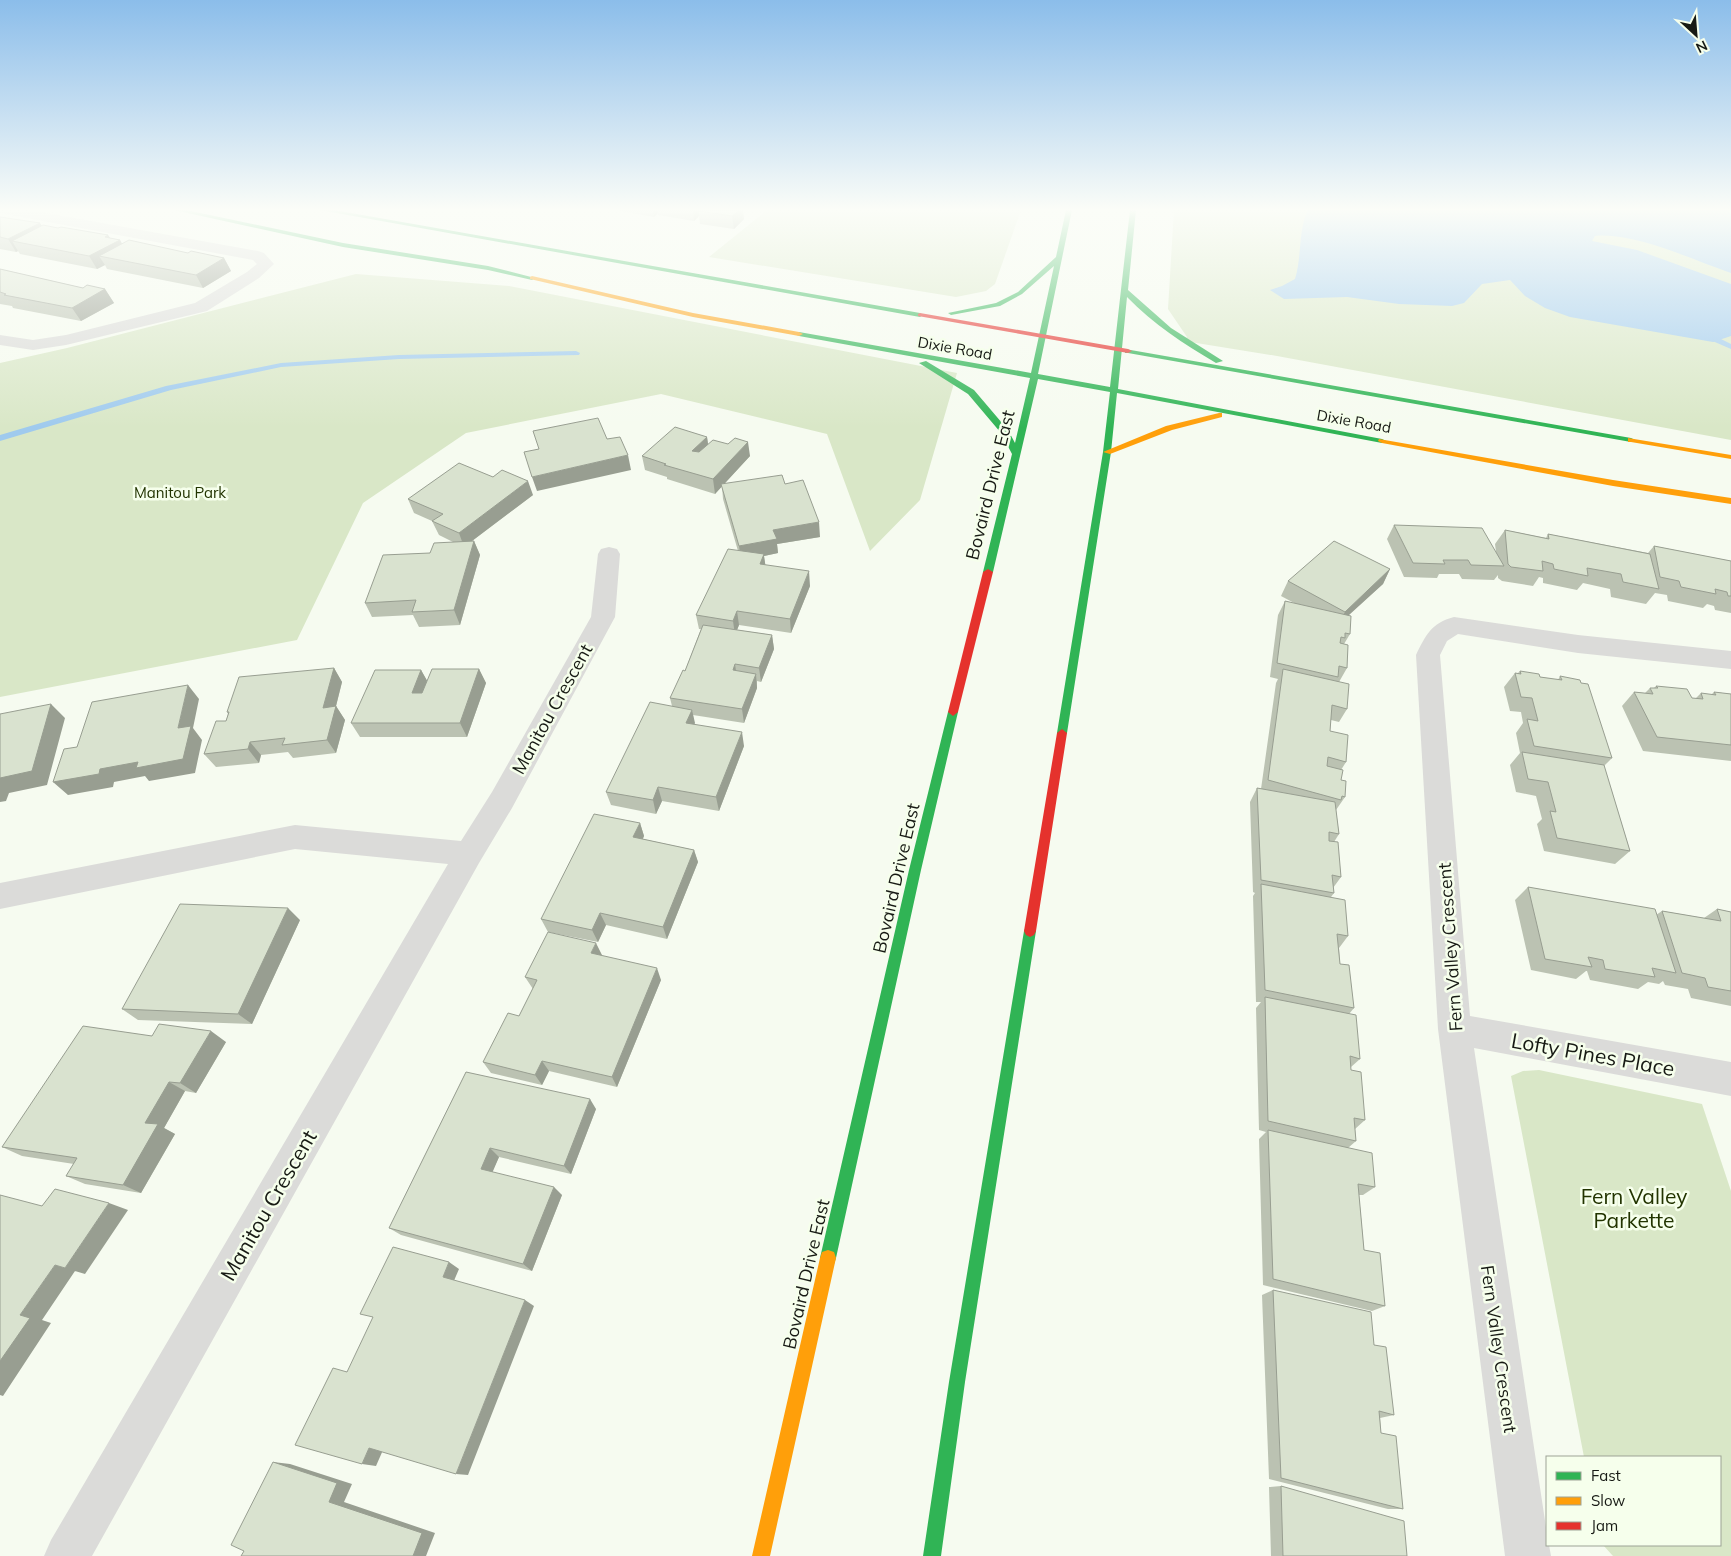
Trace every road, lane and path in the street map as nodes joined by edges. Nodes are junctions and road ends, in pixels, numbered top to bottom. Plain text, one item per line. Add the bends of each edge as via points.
1 (241, 283) edge
2 (552, 283) edge
3 (735, 283) edge
4 (1032, 283) edge
5 (1054, 283) edge
6 (1125, 283) edge
7 (1124, 290) junction
8 (924, 317) junction
9 (1041, 336) junction
10 (0, 340) edge
11 (1117, 350) junction
12 (908, 354) junction
13 (1236, 370) junction
14 (1034, 377) junction
15 (1113, 390) junction
16 (1227, 413) junction
17 (1106, 452) junction
18 (1016, 453) junction
19 (1731, 457) edge
20 (1731, 501) edge
21 (609, 554) dead end
22 (1731, 660) edge
23 (469, 854) junction
24 (0, 896) edge
25 (1455, 1028) junction
26 (1731, 1079) edge
27 (67, 1556) edge
28 (761, 1556) edge
29 (932, 1556) edge
30 (1528, 1556) edge

1 - 10 street via 201,307 66,340 33,345
2 - 12 main road, Dixie Road via 693,315
3 - 8 main road, Dixie Road
4 - 8 main road via 998,305
5 - 9 main road, Bovaird Drive East
6 - 7 main road
7 - 11 main road
7 - 13 main road via 1174,336
8 - 9 main road, Dixie Road
9 - 11 main road, Dixie Road
9 - 14 main road, Bovaird Drive East
11 - 13 main road, Dixie Road
11 - 15 main road
12 - 14 main road, Dixie Road
12 - 18 main road via 971,392 1005,432
13 - 19 main road, Dixie Road
14 - 15 main road, Dixie Road
14 - 18 main road, Bovaird Drive East
15 - 16 main road, Dixie Road
15 - 17 main road
16 - 17 main road via 1169,428
16 - 20 main road, Dixie Road via 1613,483
17 - 29 main road
18 - 28 main road, Bovaird Drive East via 917,860
21 - 23 street, Manitou Crescent via 603,617
22 - 25 street, Fern Valley Crescent via 1578,644 1454,624 1437,636 1428,655
23 - 24 street via 296,837
23 - 27 street, Manitou Crescent
25 - 26 street, Lofty Pines Place
25 - 30 street, Fern Valley Crescent

